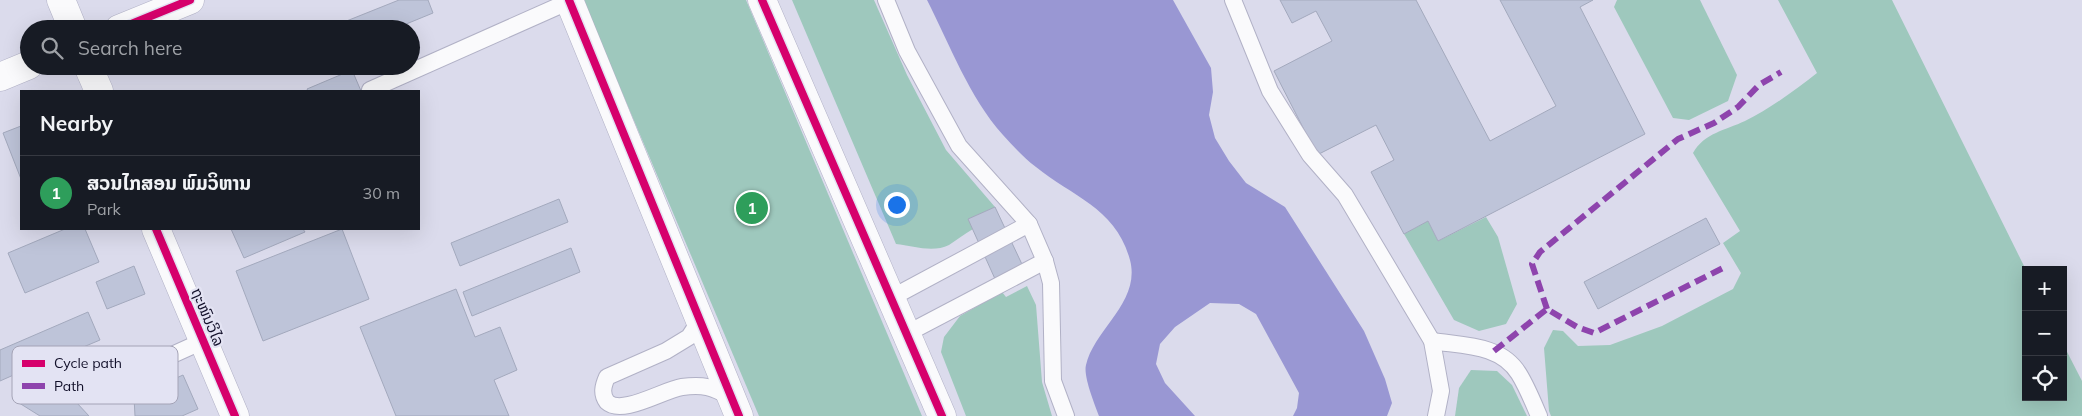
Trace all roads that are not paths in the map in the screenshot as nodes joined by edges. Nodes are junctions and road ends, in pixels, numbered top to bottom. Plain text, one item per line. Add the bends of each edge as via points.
1 (60, 0) edge
2 (190, 0) edge
3 (762, 0) edge
4 (886, 0) edge
5 (1233, 0) edge
6 (570, 1) edge
7 (69, 20) edge
8 (141, 20) edge
9 (20, 68) edge
10 (420, 68) edge
11 (1, 73) edge
12 (92, 75) edge
13 (404, 75) edge
14 (99, 90) edge
15 (370, 90) edge
16 (1029, 224) junction
17 (156, 230) edge
18 (1045, 261) junction
19 (891, 298) junction
20 (700, 320) junction
21 (906, 334) junction
22 (203, 341) junction
23 (1432, 341) junction
24 (178, 352) edge
25 (736, 407) edge
26 (235, 416) edge
27 (942, 416) edge
28 (1066, 416) edge
29 (1436, 416) edge
30 (1539, 416) edge

1 - 7 street
2 - 8 street
3 - 19 street
4 - 16 lane via 907,51 958,146
5 - 23 lane via 1270,91 1310,155 1345,195
6 - 10 lane
6 - 20 street
9 - 11 street
12 - 14 street
13 - 15 lane
16 - 18 lane
16 - 19 lane
17 - 22 street, ຖະໜົນວິໄລ
18 - 21 lane
18 - 28 lane via 1051,283 1053,381
19 - 21 street
20 - 25 street
20 - 25 lane via 690,337 607,377 603,386 604,397 610,407 624,410 681,387 711,386
21 - 27 street
22 - 24 lane
22 - 26 street, ຖະໜົນວິໄລ
23 - 29 lane via 1441,391
23 - 30 lane via 1494,351 1508,359 1519,373

